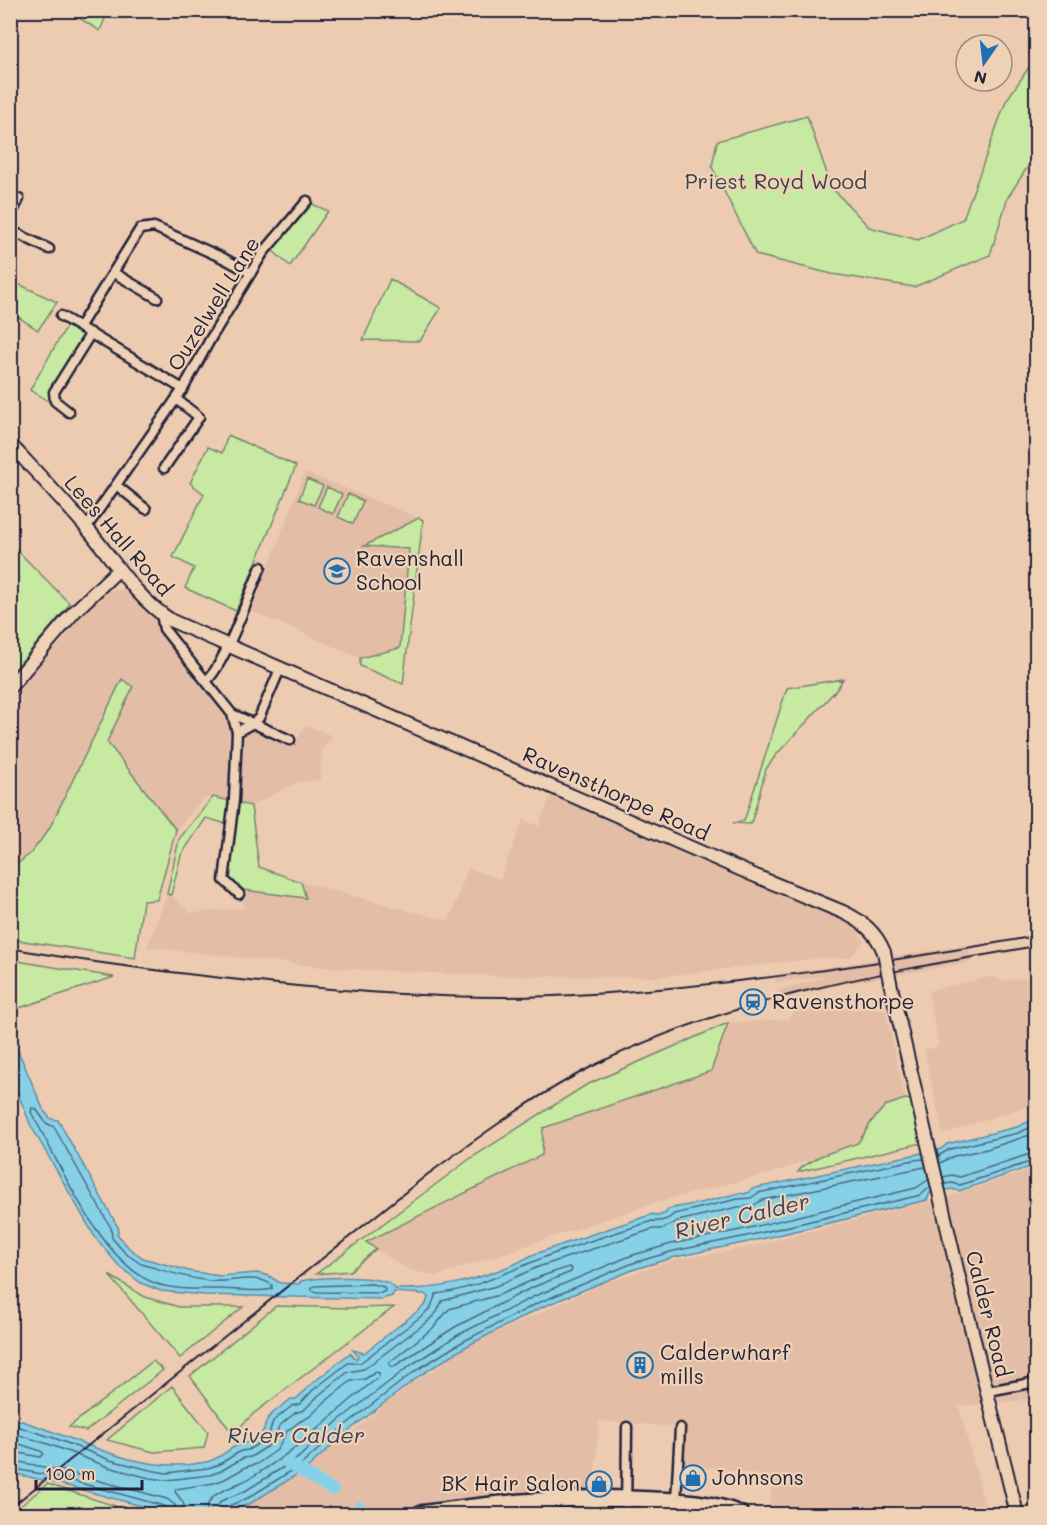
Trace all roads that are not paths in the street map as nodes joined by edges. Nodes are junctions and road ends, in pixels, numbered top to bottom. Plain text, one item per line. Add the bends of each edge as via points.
1 (19, 199) dead end
2 (307, 201) dead end
3 (10, 217) edge
4 (10, 230) edge
5 (49, 249) dead end
6 (114, 273) junction
7 (251, 273) junction
8 (157, 298) dead end
9 (61, 316) dead end
10 (80, 326) junction
11 (91, 333) junction
12 (183, 389) junction
13 (176, 399) junction
14 (69, 412) dead end
15 (10, 444) edge
16 (164, 468) dead end
17 (116, 485) junction
18 (146, 509) dead end
19 (87, 528) junction
20 (261, 567) dead end
21 (120, 569) junction
22 (161, 614) junction
23 (227, 646) junction
24 (280, 669) junction
25 (206, 681) junction
26 (10, 687) edge
27 (232, 714) junction
28 (254, 723) junction
29 (237, 732) junction
30 (290, 740) dead end
31 (239, 894) dead end
32 (921, 1122) joint
33 (1036, 1382) edge
34 (988, 1391) junction
35 (627, 1427) dead end
36 (680, 1428) dead end
37 (593, 1498) junction
38 (625, 1498) junction
39 (676, 1501) junction
40 (733, 1513) edge
41 (420, 1515) edge
42 (594, 1515) edge
43 (626, 1515) edge
44 (1017, 1515) edge

1 - 3 street
2 - 7 street, Ouzelwell Lane
4 - 5 street
6 - 7 street via 140,229 153,227
6 - 8 street
6 - 10 street
7 - 12 street, Ouzelwell Lane
9 - 10 street
10 - 11 street
11 - 12 street
11 - 14 street via 54,392 55,401
12 - 13 street, Ouzelwell Lane
13 - 16 street, Ouzelwell Lane via 199,417
13 - 17 street, Ouzelwell Lane
15 - 19 street, Lees Hall Road
17 - 18 street
17 - 19 street, Ouzelwell Lane
19 - 21 street, Lees Hall Road
20 - 23 street
21 - 22 street, Lees Hall Road
21 - 26 street via 74,612
22 - 23 street, Ravensthorpe Road
22 - 25 street, Lees Hall Road via 164,629
23 - 24 street, Ravensthorpe Road
23 - 25 street via 213,676
24 - 28 street
24 - 32 street, Ravensthorpe Road, bridge via 854,917 879,940 884,952
25 - 27 street, Lees Hall Road
27 - 28 street, Lees Hall Road
27 - 29 street, Lees Hall Road
28 - 29 street
28 - 30 street, Lees Hall Road
29 - 31 street, Lees Hall Road via 224,880
32 - 34 street, Calder Road
33 - 34 street
34 - 44 street, Calder Road
35 - 38 street
36 - 39 street
37 - 38 highway
37 - 41 highway via 511,1503
37 - 42 street
38 - 39 highway
38 - 43 street
39 - 40 highway via 705,1503

